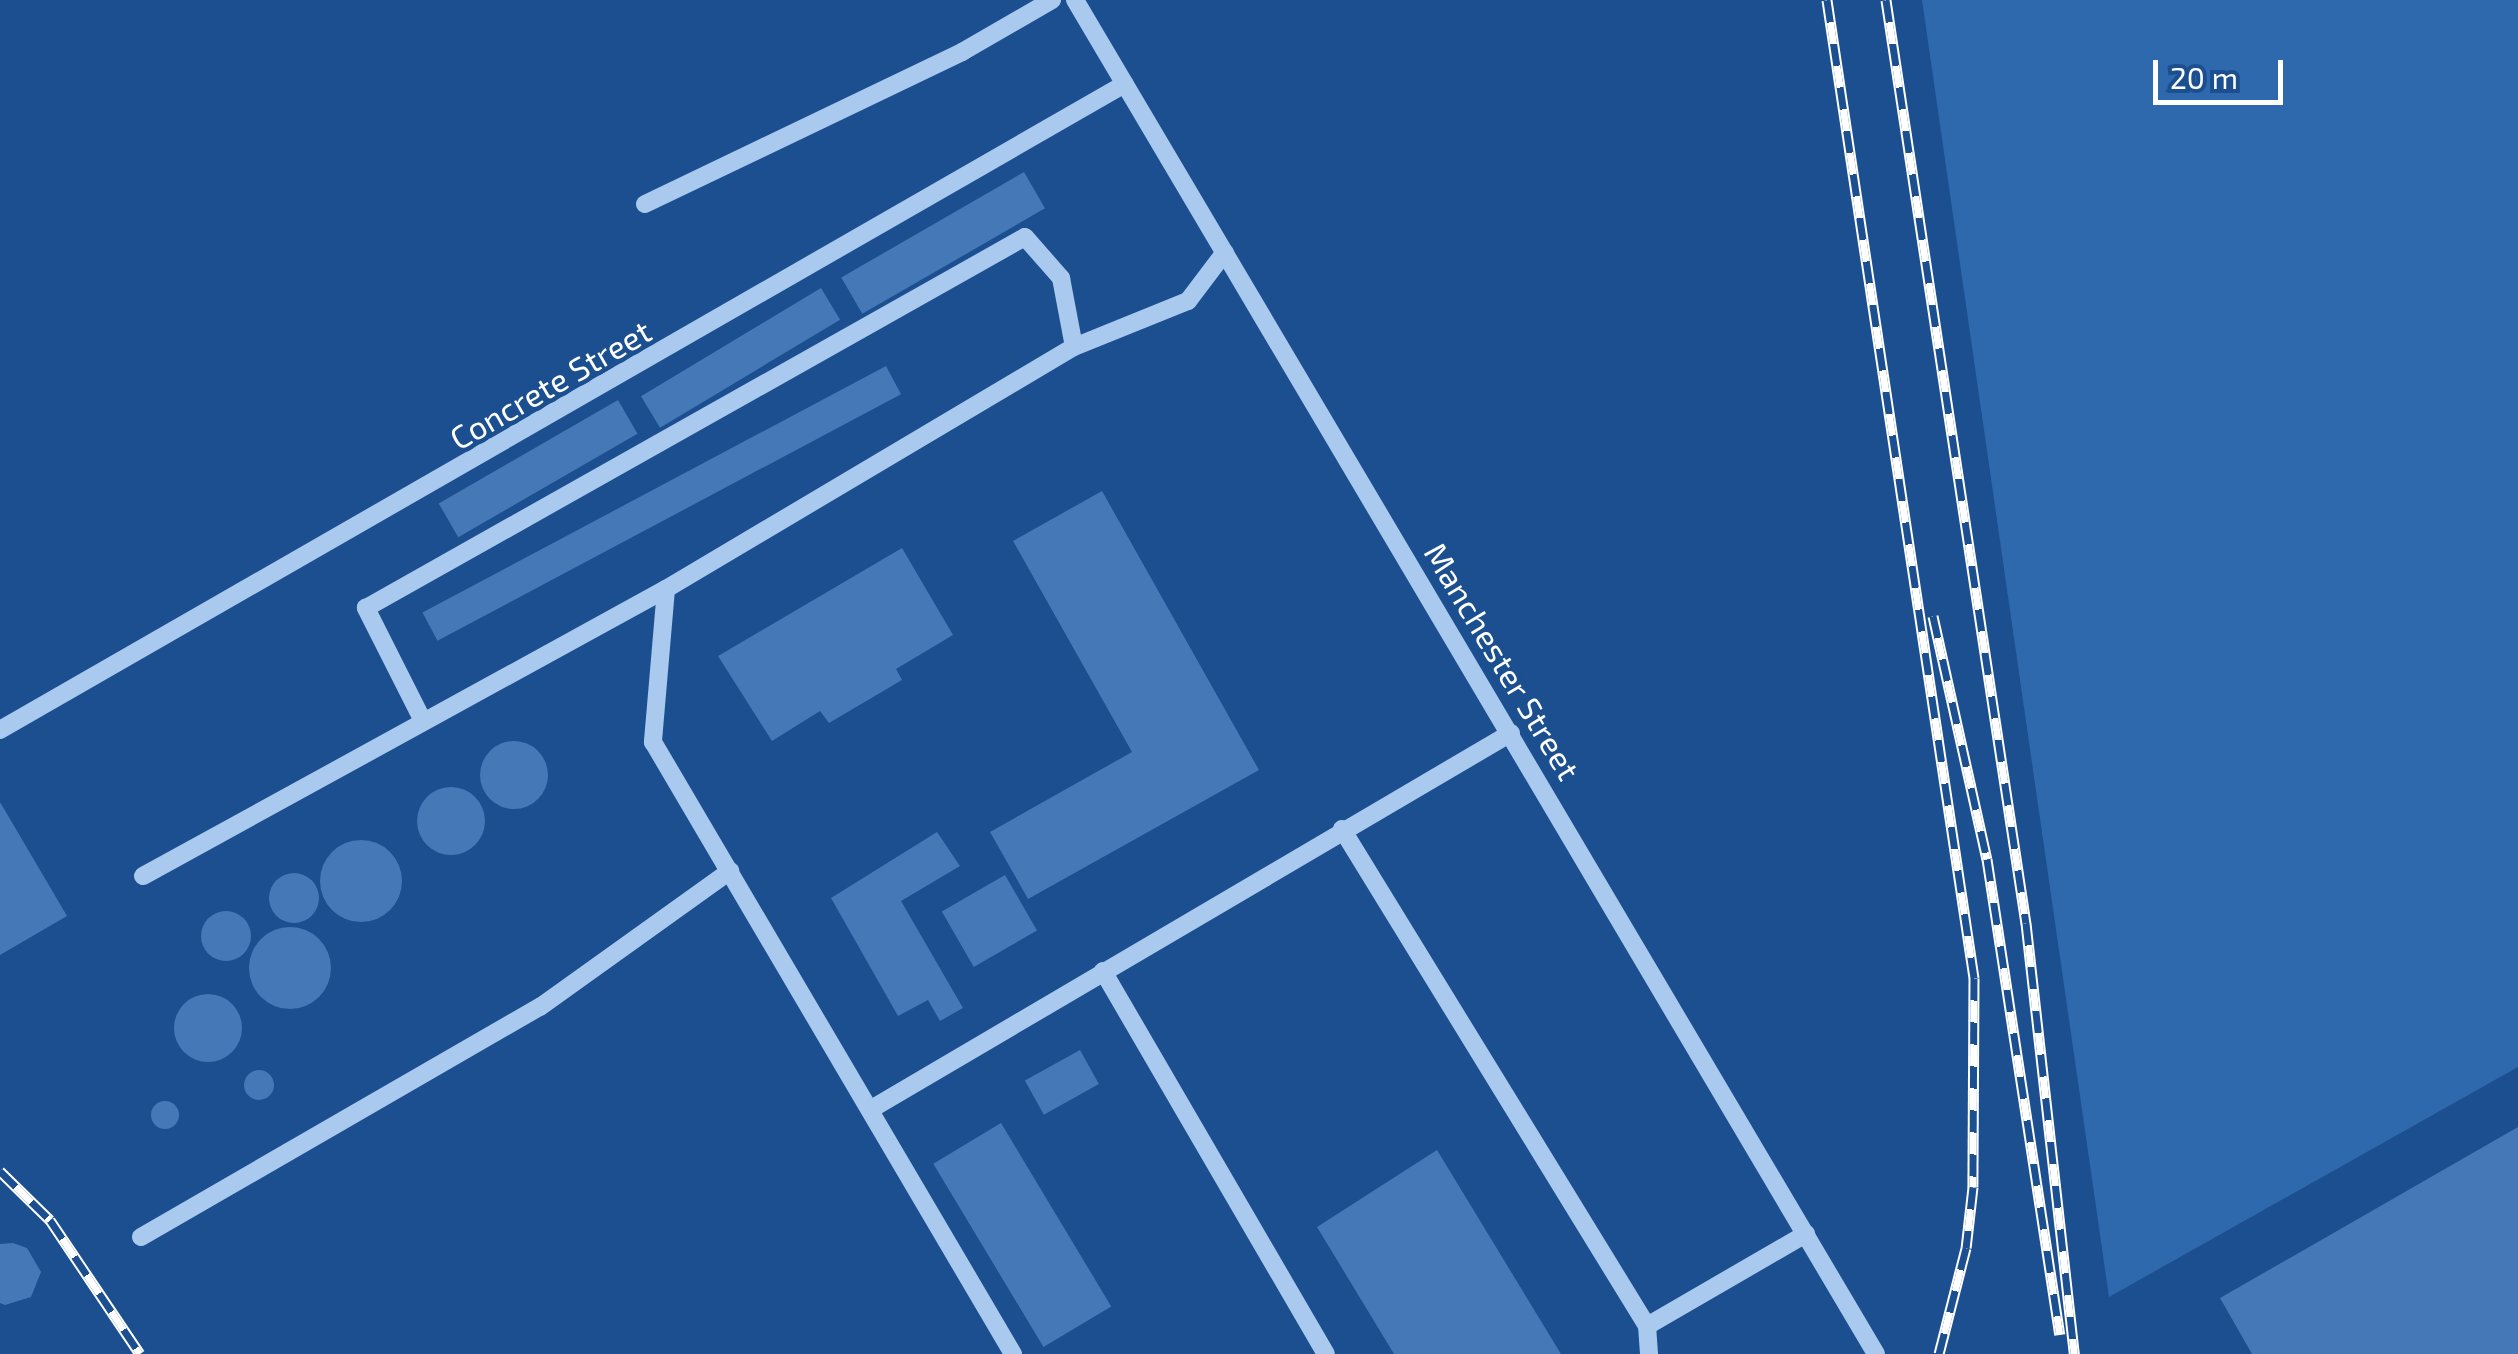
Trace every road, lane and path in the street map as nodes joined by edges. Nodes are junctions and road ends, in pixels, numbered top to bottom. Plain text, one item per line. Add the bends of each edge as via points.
1 (1052, 0) edge
2 (1075, 0) edge
3 (1125, 84) junction
4 (645, 204) dead end
5 (1225, 252) junction
6 (1074, 347) junction
7 (666, 589) junction
8 (424, 721) junction
9 (0, 730) edge
10 (1511, 733) junction
11 (1342, 830) junction
12 (730, 870) junction
13 (143, 876) dead end
14 (1103, 971) junction
15 (873, 1108) junction
16 (1806, 1234) junction
17 (141, 1237) dead end
18 (1647, 1326) junction
19 (1013, 1354) edge
20 (1326, 1354) edge
21 (1649, 1354) edge
22 (1876, 1354) edge

1 - 4 street via 962,52
2 - 3 street, Manchester Street
3 - 5 street, Manchester Street
3 - 9 street, Concrete Street
5 - 6 street via 1188,302
5 - 10 street, Manchester Street
6 - 7 street
6 - 8 street via 1061,278 1025,237 366,608
7 - 8 street
7 - 12 street via 653,742
8 - 13 street
10 - 11 street
10 - 16 street, Manchester Street
11 - 14 street
11 - 18 street
12 - 15 street
12 - 17 street via 540,1007 344,1114
14 - 15 street
14 - 20 street
15 - 19 street
16 - 18 street
16 - 22 street, Manchester Street
18 - 21 street

